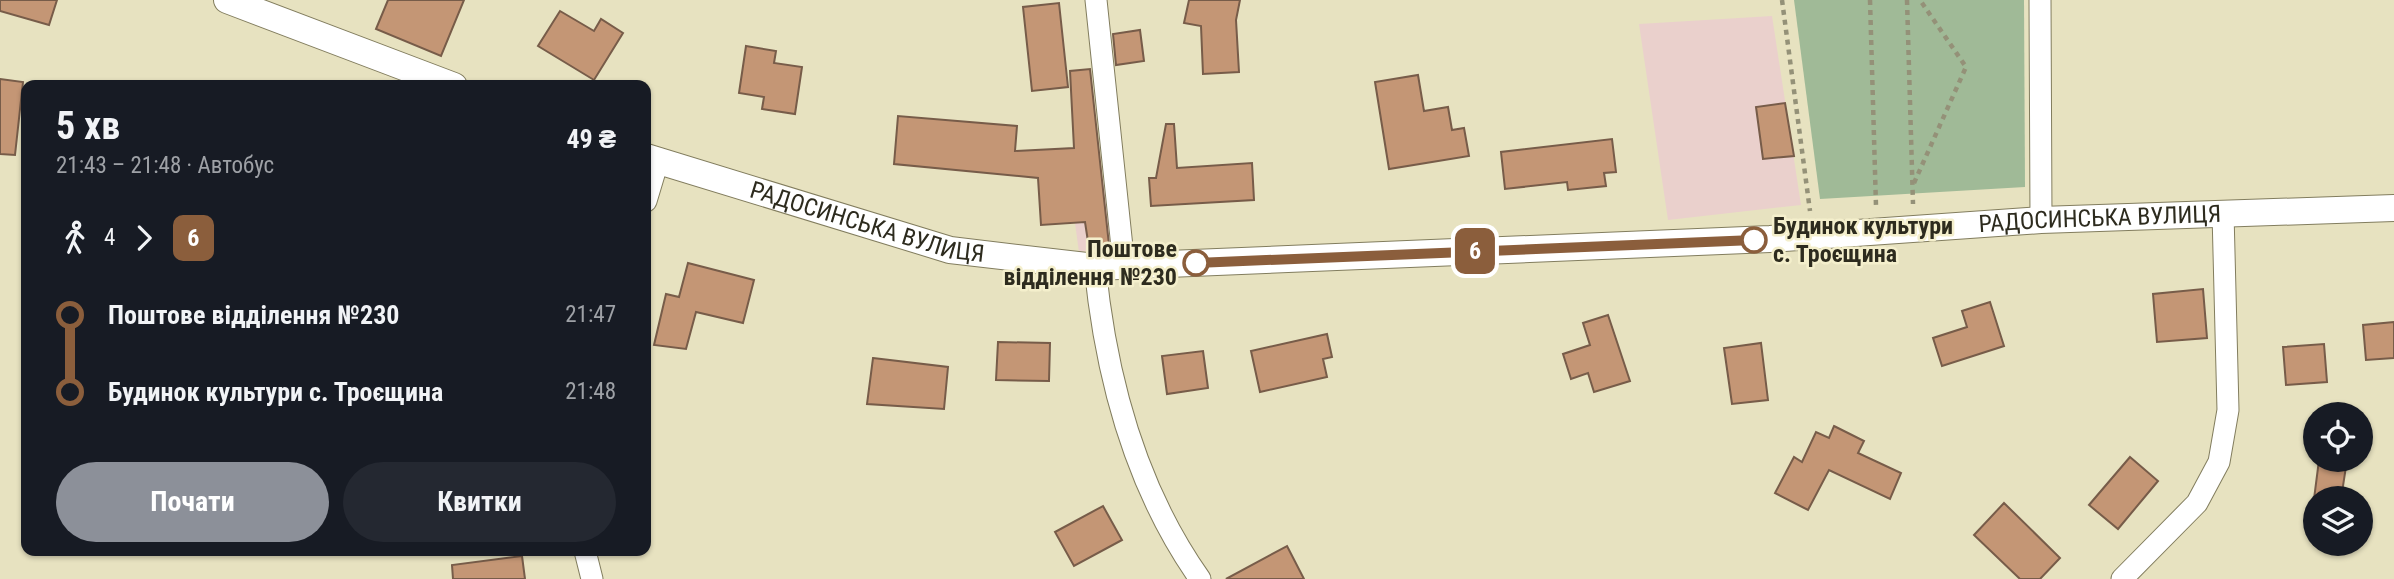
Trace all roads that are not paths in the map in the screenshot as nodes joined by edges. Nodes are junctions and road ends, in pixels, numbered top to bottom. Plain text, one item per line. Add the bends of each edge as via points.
1 (227, 0) edge
2 (1096, 0) edge
3 (2040, 0) edge
4 (272, 9) edge
5 (440, 80) edge
6 (652, 159) edge
7 (2394, 208) edge
8 (2223, 213) junction
9 (2041, 220) junction
10 (1124, 266) junction
11 (1095, 267) junction
12 (586, 556) edge
13 (592, 579) edge
14 (1200, 579) edge
15 (2122, 579) edge

1 - 4 street
2 - 10 street
3 - 9 street
4 - 5 street
6 - 11 street, РАДОСИНСЬКА ВУЛИЦЯ via 950,250
7 - 8 street, РАДОСИНСЬКА ВУЛИЦЯ
8 - 9 street, РАДОСИНСЬКА ВУЛИЦЯ
8 - 15 street via 2228,410 2219,462 2197,503
9 - 10 street, РАДОСИНСЬКА ВУЛИЦЯ via 1811,236
10 - 11 street, РАДОСИНСЬКА ВУЛИЦЯ
11 - 14 street via 1101,327 1132,454 1176,545
12 - 13 street

